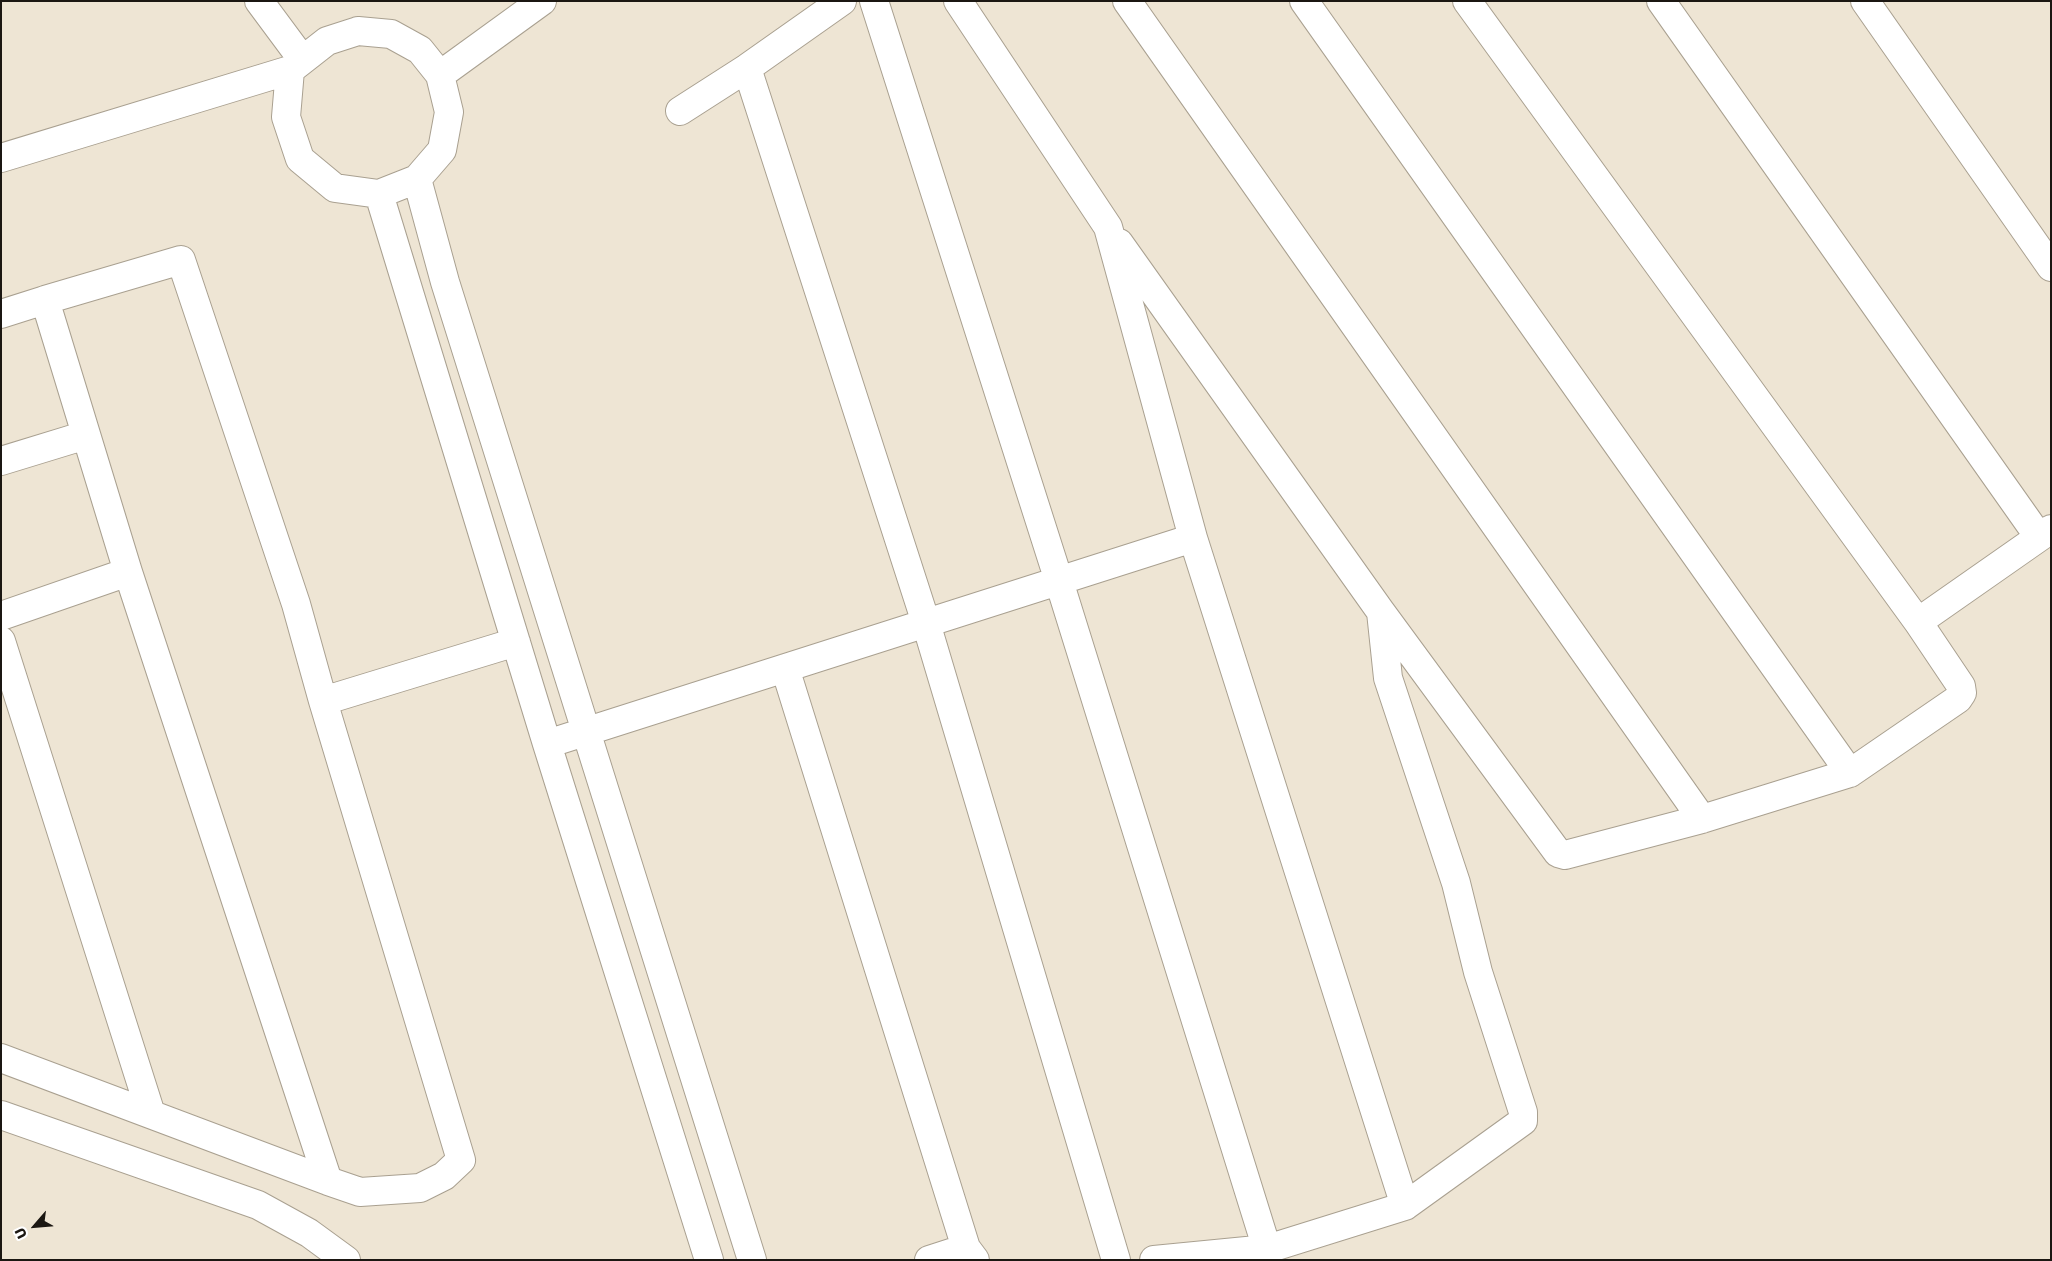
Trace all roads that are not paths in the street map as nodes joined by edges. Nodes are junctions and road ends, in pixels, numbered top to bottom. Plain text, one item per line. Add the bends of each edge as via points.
1 (258, 1) edge
2 (542, 1) edge
3 (842, 1) edge
4 (874, 1) edge
5 (958, 1) edge
6 (1128, 1) edge
7 (1304, 1) edge
8 (1467, 1) edge
9 (1661, 1) edge
10 (1865, 1) edge
11 (296, 65) junction
12 (747, 68) junction
13 (440, 75) junction
14 (680, 111) dead end
15 (1, 158) edge
16 (417, 179) junction
17 (379, 194) junction
18 (1108, 227) junction
19 (2051, 267) edge
20 (45, 300) junction
21 (1, 314) edge
22 (86, 435) junction
23 (1, 461) edge
24 (2045, 533) edge
25 (1193, 538) junction
26 (128, 572) junction
27 (1059, 581) junction
28 (1381, 612) junction
29 (1, 616) edge
30 (1918, 622) junction
31 (926, 623) junction
32 (1, 640) edge
33 (516, 642) junction
34 (785, 668) junction
35 (323, 701) junction
36 (585, 732) junction
37 (547, 744) junction
38 (1850, 773) junction
39 (1702, 819) junction
40 (1, 1058) edge
41 (151, 1114) junction
42 (1, 1115) edge
43 (328, 1181) junction
44 (1405, 1206) junction
45 (1267, 1249) junction
46 (971, 1254) edge
47 (346, 1260) edge
48 (709, 1260) edge
49 (752, 1260) edge
50 (929, 1260) edge
51 (1116, 1260) edge
52 (1154, 1260) edge

1 - 11 street
2 - 13 street
3 - 12 street
4 - 27 street
5 - 18 street
6 - 39 street
7 - 38 street
8 - 30 street
9 - 24 street
10 - 19 street
11 - 13 street via 327,41 358,31 391,34 420,50
11 - 15 street
11 - 17 street via 286,117 300,159 335,188
12 - 14 street
12 - 31 street
13 - 16 street via 449,112 442,150
16 - 17 street
16 - 36 street via 445,282
17 - 33 street
18 - 25 street
18 - 28 street
20 - 21 street
20 - 22 street
20 - 35 street via 181,260 293,594
22 - 23 street
22 - 26 street
24 - 30 street
25 - 27 street
25 - 44 street
26 - 29 street
26 - 43 street
27 - 31 street
27 - 45 street
28 - 39 street via 1558,853 1572,854
28 - 44 street via 1388,678 1456,883 1478,972 1523,1112 1523,1121 1518,1126
30 - 38 street via 1961,686 1962,693 1958,699
31 - 34 street
31 - 51 street
32 - 41 street
33 - 35 street
33 - 37 street
34 - 36 street
34 - 46 street
35 - 43 street via 462,1160 444,1176 420,1188 360,1192
36 - 37 street
36 - 49 street
37 - 48 street
38 - 39 street
40 - 41 street
41 - 43 street
42 - 47 street via 258,1205 309,1233
44 - 45 street
45 - 52 street
46 - 50 street

